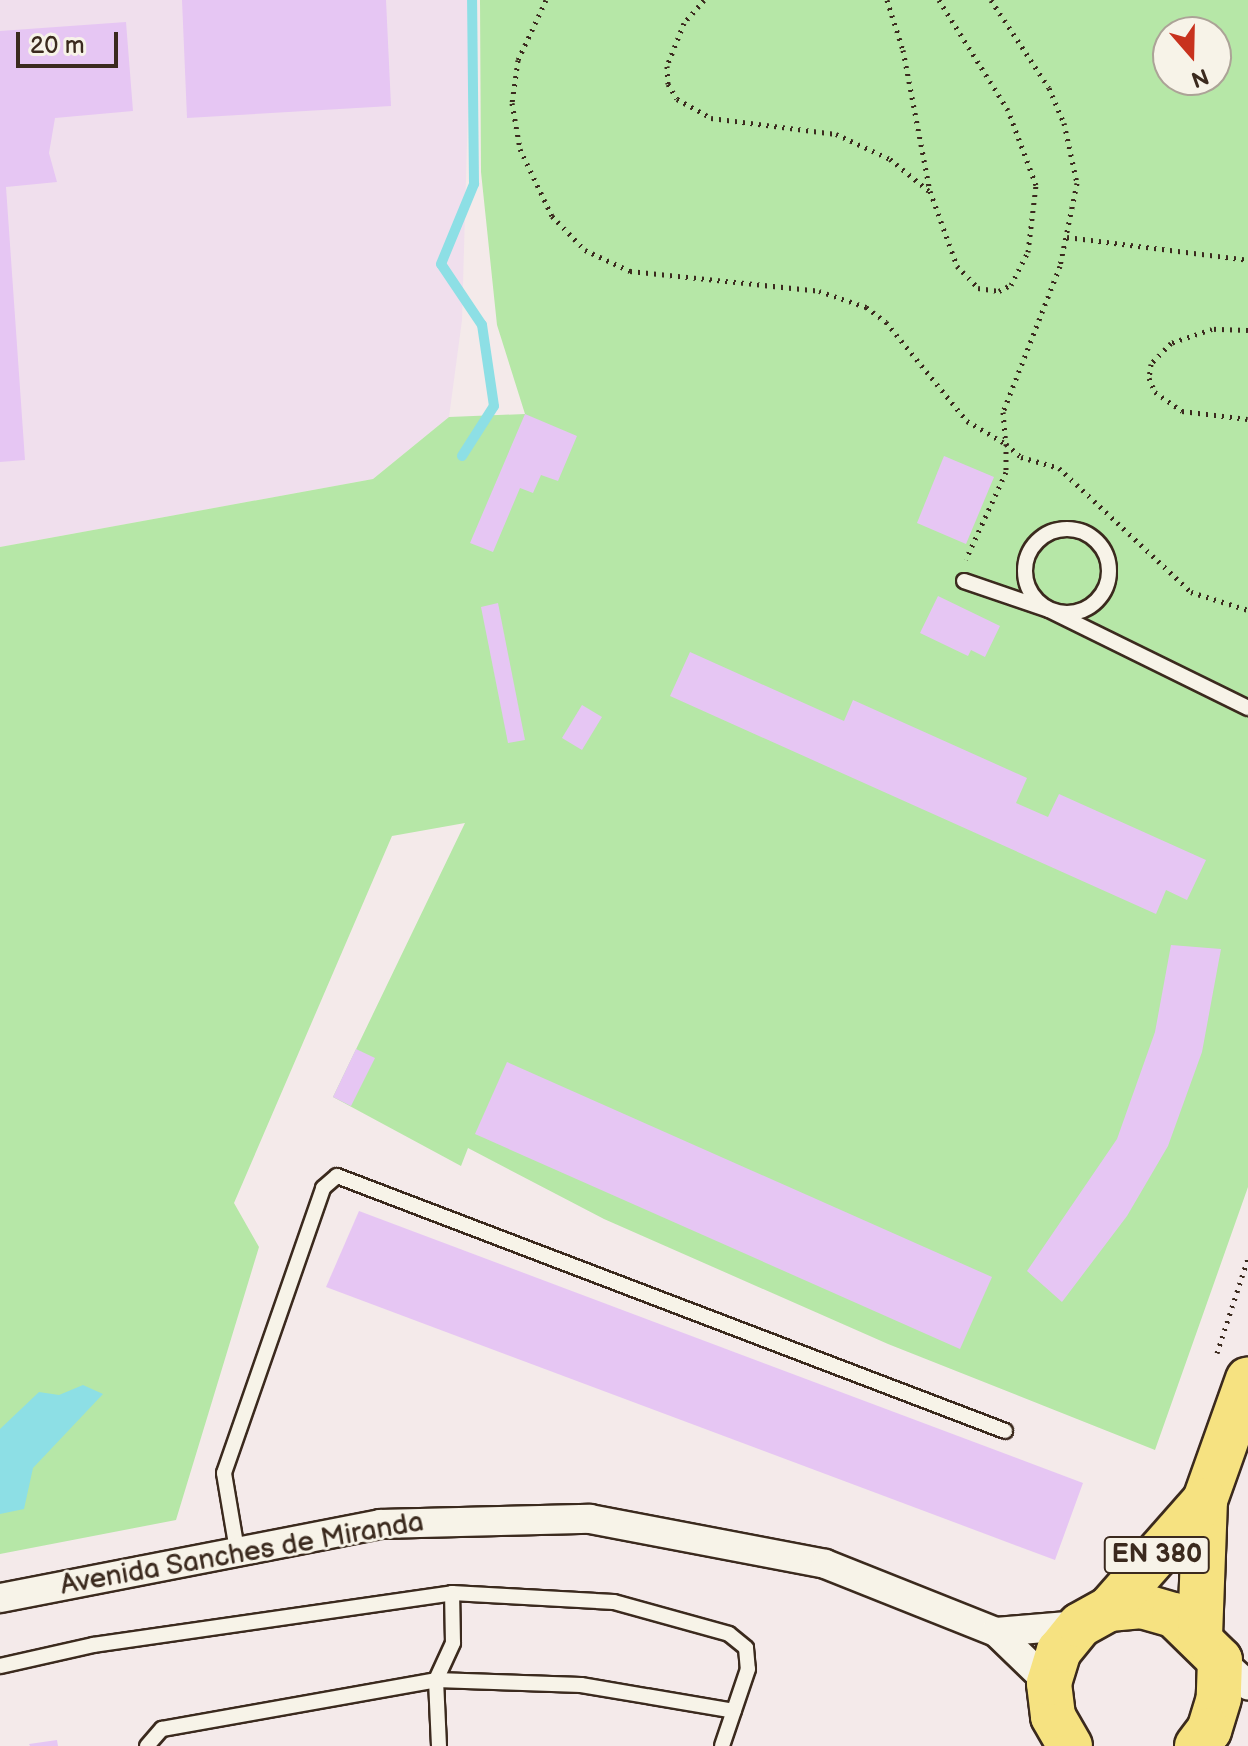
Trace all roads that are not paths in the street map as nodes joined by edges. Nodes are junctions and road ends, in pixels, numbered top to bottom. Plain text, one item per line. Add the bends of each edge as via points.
1 (964, 581) road end
2 (1049, 610) junction
3 (1248, 708) edge
4 (1232, 1369) edge
5 (1005, 1431) dead end
6 (1205, 1500) junction
7 (237, 1550) junction
8 (452, 1593) junction
9 (0, 1598) edge
10 (1094, 1617) junction
11 (996, 1632) junction
12 (1222, 1660) edge
13 (0, 1666) edge
14 (436, 1680) junction
15 (1049, 1683) junction
16 (734, 1711) junction
17 (147, 1746) edge
18 (439, 1746) edge
19 (722, 1746) edge
20 (1069, 1746) edge
21 (1197, 1746) edge

1 - 2 lane
2 - 2 lane via 1078,612 1101,597 1108,585 1110,571 1101,545 1078,529 1064,528 1039,539 1025,563 1029,591
2 - 3 lane
4 - 6 main road, EN 380
5 - 7 lane via 337,1176 323,1188 224,1473
6 - 10 main road, EN 380
6 - 12 main road, EN 380
7 - 9 street, Avenida Sanches de Miranda
7 - 11 street, Avenida Sanches de Miranda via 405,1522 590,1519 825,1564
8 - 13 lane via 93,1645
8 - 14 lane via 453,1643
8 - 16 lane via 614,1602 729,1634 746,1648 750,1659
10 - 11 street, Avenida Sanches de Miranda
10 - 12 main road via 1142,1606 1174,1615
10 - 15 main road via 1059,1651
11 - 15 street, Avenida Sanches de Miranda
12 - 21 main road via 1219,1698 1209,1730
14 - 16 lane via 581,1685
14 - 17 lane via 162,1729
14 - 18 lane
15 - 20 main road via 1053,1716
16 - 19 lane

